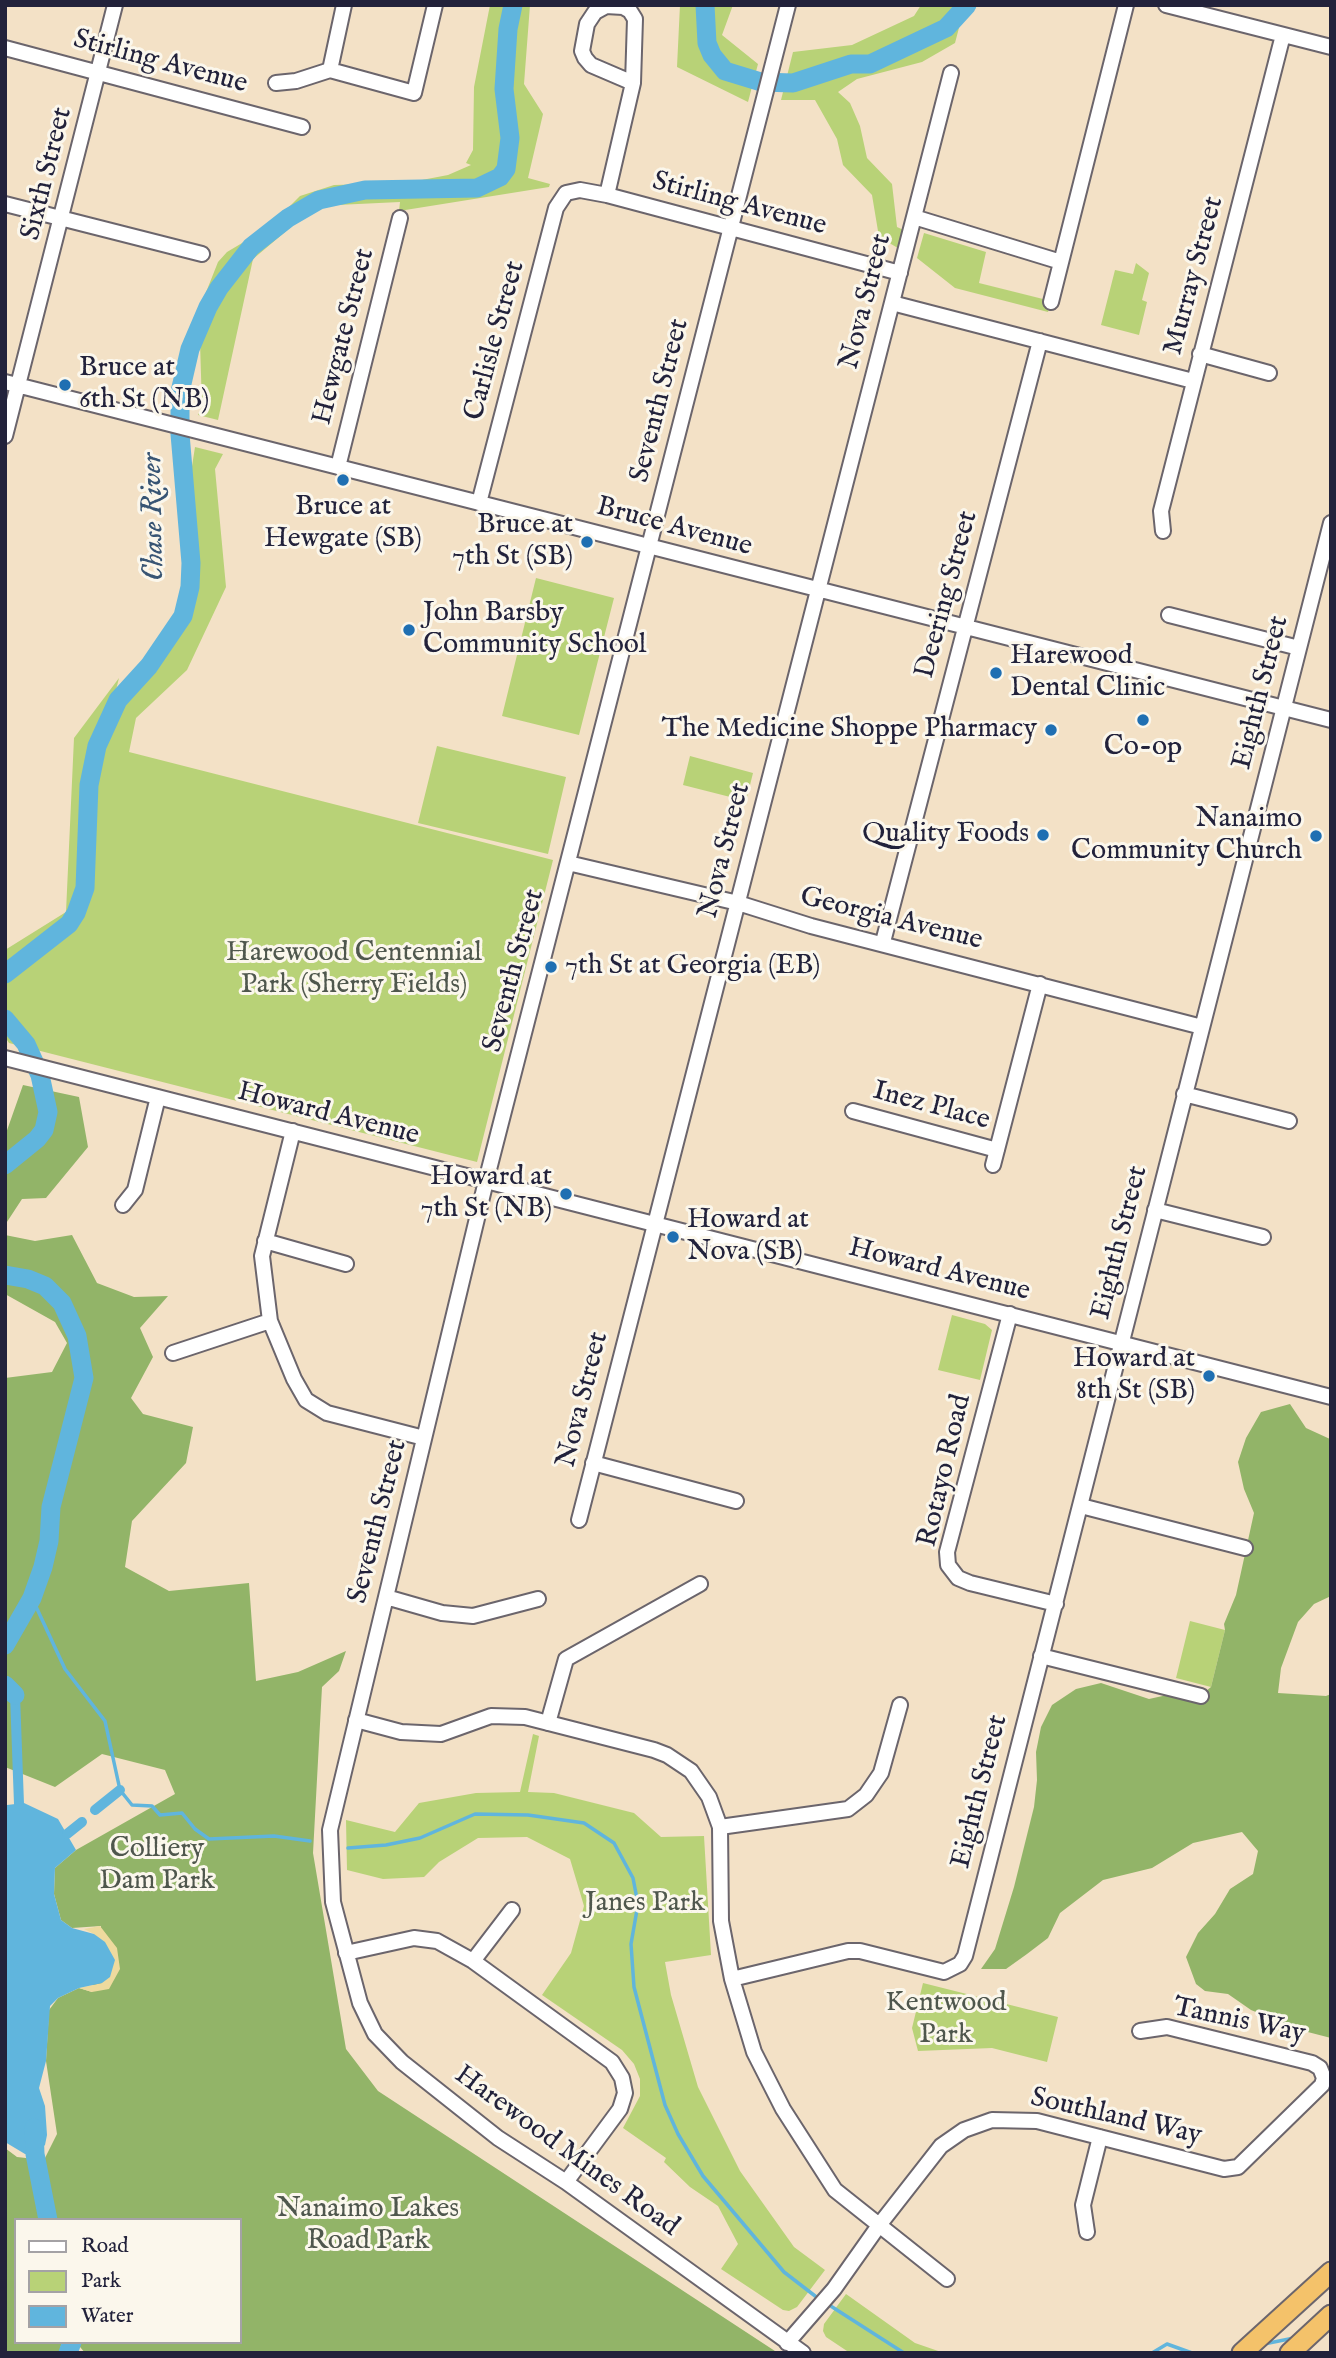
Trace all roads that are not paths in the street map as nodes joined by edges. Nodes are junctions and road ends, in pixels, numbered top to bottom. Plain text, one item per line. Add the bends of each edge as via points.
1 (116, 5) edge
2 (344, 5) edge
3 (435, 5) edge
4 (788, 5) edge
5 (1126, 5) edge
6 (1166, 5) edge
7 (1283, 35) junction
8 (1331, 47) edge
9 (5, 48) edge
10 (330, 70) junction
11 (99, 72) junction
12 (951, 73) dead end
13 (276, 83) dead end
14 (633, 83) junction
15 (302, 127) dead end
16 (566, 193) joint
17 (607, 195) junction
18 (5, 204) edge
19 (914, 217) junction
20 (400, 218) dead end
21 (62, 219) junction
22 (731, 228) junction
23 (202, 254) dead end
24 (1061, 261) junction
25 (900, 273) junction
26 (1051, 302) dead end
27 (892, 303) junction
28 (1040, 341) junction
29 (1200, 354) junction
30 (1269, 373) dead end
31 (1193, 381) junction
32 (12, 384) edge
33 (5, 436) edge
34 (338, 467) junction
35 (479, 503) junction
36 (1331, 523) edge
37 (1163, 531) dead end
38 (649, 546) junction
39 (818, 589) junction
40 (1169, 615) dead end
41 (965, 627) junction
42 (1299, 648) junction
43 (1283, 708) junction
44 (1331, 720) edge
45 (568, 863) junction
46 (738, 903) junction
47 (883, 942) junction
48 (1040, 984) junction
49 (1202, 1027) junction
50 (5, 1058) edge
51 (1184, 1094) junction
52 (158, 1097) junction
53 (853, 1111) dead end
54 (1289, 1121) dead end
55 (293, 1131) junction
56 (997, 1150) junction
57 (993, 1165) dead end
58 (486, 1181) junction
59 (123, 1205) dead end
60 (1155, 1210) junction
61 (655, 1224) junction
62 (1263, 1237) dead end
63 (265, 1241) junction
64 (346, 1265) dead end
65 (1010, 1314) junction
66 (270, 1321) junction
67 (1121, 1344) junction
68 (173, 1353) dead end
69 (1331, 1397) edge
70 (424, 1438) junction
71 (593, 1463) junction
72 (736, 1501) dead end
73 (1081, 1506) junction
74 (579, 1520) dead end
75 (1245, 1548) dead end
76 (700, 1584) dead end
77 (386, 1597) junction
78 (538, 1599) dead end
79 (1056, 1604) junction
80 (1041, 1656) junction
81 (1200, 1696) dead end
82 (900, 1705) dead end
83 (356, 1720) junction
84 (548, 1723) junction
85 (720, 1827) junction
86 (512, 1910) dead end
87 (346, 1953) junction
88 (473, 1961) junction
89 (732, 1979) junction
90 (1140, 2031) dead end
91 (1324, 2072) joint
92 (1100, 2137) junction
93 (566, 2182) junction
94 (880, 2224) junction
95 (1087, 2232) dead end
96 (1331, 2272) edge
97 (947, 2279) dead end
98 (1331, 2315) edge
99 (787, 2343) junction
100 (803, 2353) edge
101 (1242, 2353) edge
102 (1290, 2353) edge

1 - 11 street, Sixth Street
2 - 10 street
3 - 10 street via 414,93
4 - 22 street, Seventh Street
5 - 24 street
6 - 7 street
7 - 8 street
7 - 29 street, Murray Street
9 - 11 street, Stirling Avenue
10 - 13 street
11 - 15 street, Stirling Avenue
11 - 21 street, Sixth Street
12 - 19 street, Nova Street
14 - 14 street via 635,19 623,7 606,6 587,24 582,51 591,65
14 - 17 street
16 - 17 street, Stirling Avenue via 580,190
16 - 35 street, Carlisle Street via 556,208
17 - 22 street, Stirling Avenue
18 - 21 street
19 - 24 street
19 - 25 street, Nova Street
20 - 34 street, Hewgate Street
21 - 23 street
21 - 32 street, Sixth Street
22 - 25 street, Stirling Avenue
22 - 38 street, Seventh Street
24 - 26 street
25 - 27 street, Nova Street
27 - 28 street
27 - 39 street, Nova Street
28 - 31 street
28 - 41 street, Deering Street
29 - 30 street
29 - 31 street, Murray Street
31 - 37 street, Murray Street via 1161,511
32 - 33 street, Sixth Street
32 - 34 street, Bruce Avenue
34 - 35 street, Bruce Avenue
35 - 38 street, Bruce Avenue
36 - 42 street, Eighth Street
38 - 39 street, Bruce Avenue
38 - 45 street, Seventh Street
39 - 41 street, Bruce Avenue
39 - 46 street, Nova Street
40 - 42 street
41 - 43 street, Bruce Avenue
41 - 47 street, Deering Street
42 - 43 street, Eighth Street
43 - 44 street, Bruce Avenue
43 - 49 street, Eighth Street
45 - 46 street, Georgia Avenue
45 - 58 street, Seventh Street
46 - 47 street, Georgia Avenue
46 - 61 street, Nova Street
47 - 48 street, Georgia Avenue
48 - 49 street, Georgia Avenue
48 - 56 street
49 - 51 street, Eighth Street
50 - 52 street, Howard Avenue
51 - 54 street
51 - 60 street, Eighth Street
52 - 55 street, Howard Avenue
52 - 59 street via 135,1190
53 - 56 street, Inez Place
55 - 58 street, Howard Avenue
55 - 63 street
56 - 57 street
58 - 61 street, Howard Avenue
58 - 70 street, Seventh Street
60 - 62 street
60 - 67 street, Eighth Street
61 - 65 street, Howard Avenue
61 - 71 street, Nova Street
63 - 64 street
63 - 66 street via 262,1255
65 - 67 street, Howard Avenue
65 - 79 street, Rotayo Road via 947,1552 948,1565 958,1578 970,1583
66 - 68 street
66 - 70 street via 306,1400 327,1413
67 - 69 street, Howard Avenue
67 - 73 street, Eighth Street
70 - 77 street, Seventh Street
71 - 72 street
71 - 74 street, Nova Street
73 - 75 street
73 - 79 street, Eighth Street
76 - 84 street via 566,1659
77 - 78 street via 442,1613 473,1616
77 - 83 street, Seventh Street
79 - 80 street, Eighth Street
80 - 81 street
80 - 89 street, Eighth Street via 965,1956 953,1970 944,1972 848,1951
82 - 85 street via 881,1773 866,1795 848,1808
83 - 84 street via 401,1732 441,1734 491,1716
83 - 87 street, Seventh Street via 330,1830 334,1902
84 - 85 street via 667,1755 691,1771 709,1797
85 - 89 street via 721,1921
86 - 88 street
87 - 88 street via 414,1938 437,1941
87 - 93 street, Harewood Mines Road via 360,2003 375,2034 402,2062 498,2138
88 - 93 street via 612,2062 622,2078 625,2093 620,2109
89 - 94 street via 754,2052 783,2109 835,2190
90 - 91 street, Tannis Way via 1167,2027 1312,2063
91 - 92 street, Southland Way via 1322,2085 1238,2167 1224,2169
92 - 94 street, Southland Way via 1016,2119 992,2120 964,2130 941,2146
92 - 95 street via 1083,2205
93 - 99 street, Harewood Mines Road
94 - 97 street
94 - 99 street, Southland Way via 834,2289
96 - 101 highway
98 - 102 highway
99 - 100 street, Harewood Mines Road

